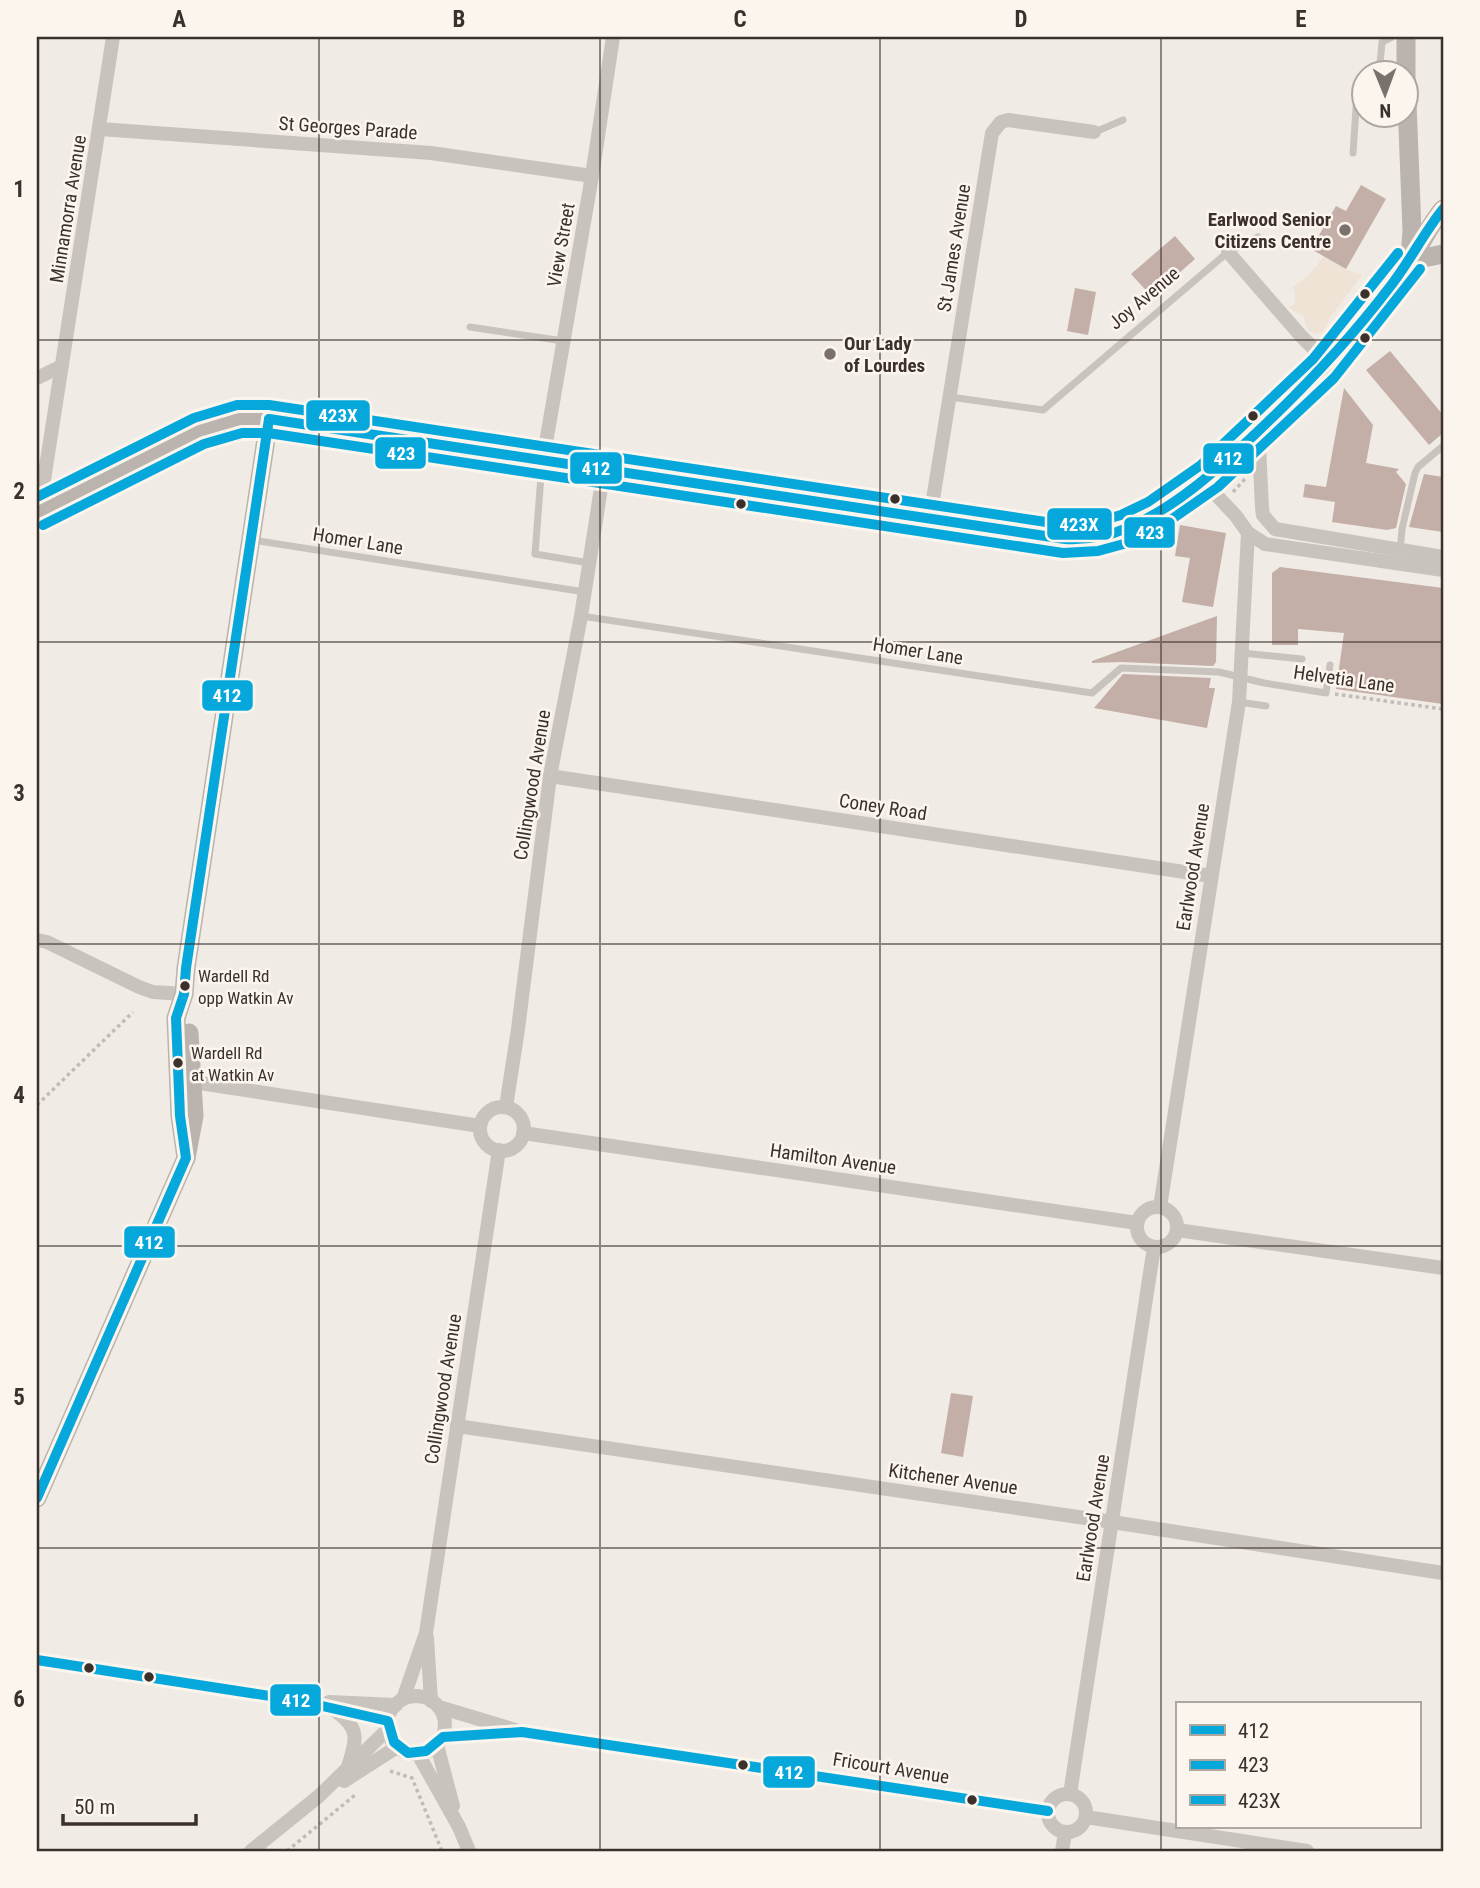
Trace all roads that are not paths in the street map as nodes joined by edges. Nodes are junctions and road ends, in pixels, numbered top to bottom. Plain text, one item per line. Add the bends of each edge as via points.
1 (113, 37) edge
2 (613, 37) edge
3 (1392, 37) edge
4 (1406, 37) edge
5 (1380, 60) edge
6 (1406, 60) edge
7 (1123, 120) dead end
8 (100, 129) junction
9 (1355, 130) edge
10 (1408, 130) edge
11 (1094, 132) joint
12 (1353, 153) dead end
13 (592, 176) junction
14 (1443, 209) edge
15 (1258, 237) dead end
16 (1228, 252) junction
17 (1443, 254) edge
18 (1409, 261) junction
19 (470, 327) dead end
20 (564, 341) junction
21 (1328, 363) junction
22 (62, 366) junction
23 (37, 378) edge
24 (950, 397) junction
25 (269, 419) junction
26 (1263, 427) junction
27 (1443, 446) edge
28 (543, 460) junction
29 (604, 469) junction
30 (1203, 481) junction
31 (38, 512) edge
32 (930, 518) junction
33 (1248, 533) junction
34 (1320, 537) junction
35 (251, 540) junction
36 (1314, 552) junction
37 (1400, 557) junction
38 (1443, 557) edge
39 (590, 563) junction
40 (1443, 570) edge
41 (585, 592) junction
42 (581, 616) junction
43 (1242, 653) junction
44 (1301, 659) dead end
45 (1330, 665) dead end
46 (1241, 679) junction
47 (1239, 702) junction
48 (1266, 706) dead end
49 (550, 776) junction
50 (1211, 876) junction
51 (37, 940) edge
52 (184, 994) junction
53 (193, 1082) junction
54 (506, 1107) junction
55 (480, 1126) junction
56 (523, 1133) junction
57 (499, 1150) junction
58 (186, 1158) junction
59 (1160, 1207) junction
60 (1137, 1223) junction
61 (1177, 1230) junction
62 (1154, 1247) junction
63 (1443, 1268) edge
64 (457, 1426) junction
65 (37, 1498) edge
66 (1112, 1522) junction
67 (1443, 1573) edge
68 (426, 1633) junction
69 (37, 1660) edge
70 (296, 1700) junction
71 (399, 1702) junction
72 (435, 1704) junction
73 (332, 1709) junction
74 (388, 1725) junction
75 (522, 1732) junction
76 (440, 1741) junction
77 (397, 1747) junction
78 (418, 1754) junction
79 (348, 1768) junction
80 (1070, 1794) junction
81 (319, 1796) junction
82 (1048, 1811) junction
83 (1086, 1817) junction
84 (459, 1827) junction
85 (1065, 1833) junction
86 (251, 1851) edge
87 (469, 1851) edge
88 (1062, 1851) edge
89 (1307, 1851) edge

1 - 8 street, Minnamorra Avenue
2 - 13 street, View Street
3 - 5 lane via 1382,42
4 - 6 main road
7 - 11 lane
8 - 13 street, St Georges Parade via 430,153
8 - 22 street, Minnamorra Avenue
9 - 12 lane
10 - 18 main road
11 - 24 street, St James Avenue via 1008,120 992,133
13 - 20 street, View Street
14 - 18 main road
15 - 16 lane, Joy Avenue
16 - 21 street
16 - 24 lane, Joy Avenue via 1043,410
17 - 18 main road
18 - 21 main road
19 - 20 lane
20 - 28 street, View Street
21 - 26 main road
22 - 23 street
22 - 31 street, Minnamorra Avenue
24 - 32 street, St James Avenue
25 - 28 main road
25 - 31 main road via 240,419 199,431
25 - 35 main road
26 - 30 main road
26 - 34 street via 1259,446 1263,515 1275,529
27 - 37 lane via 1415,473
28 - 29 main road
28 - 39 lane via 536,554
29 - 32 main road
29 - 39 street, Collingwood Avenue
30 - 32 main road via 1150,516 1099,537 1065,539
30 - 33 street
33 - 36 street via 1265,544
33 - 43 street, Earlwood Avenue
34 - 36 lane
34 - 37 street
35 - 41 lane, Homer Lane
35 - 52 main road
36 - 37 street
37 - 38 street
37 - 40 street
39 - 41 street, Collingwood Avenue
41 - 42 street, Collingwood Avenue
42 - 46 lane, Homer Lane via 1092,693 1121,668 1219,672
42 - 49 street, Collingwood Avenue
43 - 44 lane
43 - 46 street, Earlwood Avenue
45 - 46 lane, Helvetia Lane via 1326,693
46 - 47 street, Earlwood Avenue
47 - 48 lane
47 - 50 street, Earlwood Avenue
49 - 50 street, Coney Road
49 - 54 street, Collingwood Avenue
50 - 59 street, Earlwood Avenue
51 - 52 street via 139,987
52 - 53 main road
52 - 58 main road via 176,1018
53 - 55 street
53 - 58 main road via 194,1116
54 - 55 street via 486,1113
54 - 56 street via 522,1119
55 - 57 street via 483,1139
56 - 57 street via 512,1148
56 - 60 street, Hamilton Avenue
57 - 64 street, Collingwood Avenue
58 - 65 main road
59 - 60 street via 1142,1213
59 - 61 street via 1175,1217
60 - 62 street via 1138,1236
61 - 62 street via 1166,1245
61 - 63 street
62 - 66 street, Earlwood Avenue
64 - 66 street, Kitchener Avenue
64 - 68 street, Collingwood Avenue
66 - 67 street, Kitchener Avenue
66 - 80 street, Earlwood Avenue
68 - 71 street, Collingwood Avenue
68 - 72 street, Collingwood Avenue
69 - 70 street
70 - 71 street
70 - 73 street
71 - 72 street via 422,1697
71 - 74 street
72 - 75 street, Fricourt Avenue
72 - 76 street via 445,1722
73 - 74 street
73 - 79 street via 348,1720 355,1732
74 - 77 street
74 - 79 street
75 - 76 street, Fricourt Avenue
75 - 82 street, Fricourt Avenue
76 - 78 street
76 - 84 street
77 - 78 street
77 - 81 street
78 - 84 street
79 - 81 street
80 - 82 street via 1055,1798
80 - 83 street via 1083,1802
81 - 86 street
82 - 85 street via 1051,1824
83 - 85 street via 1081,1827
83 - 89 street
84 - 87 street
85 - 88 street

